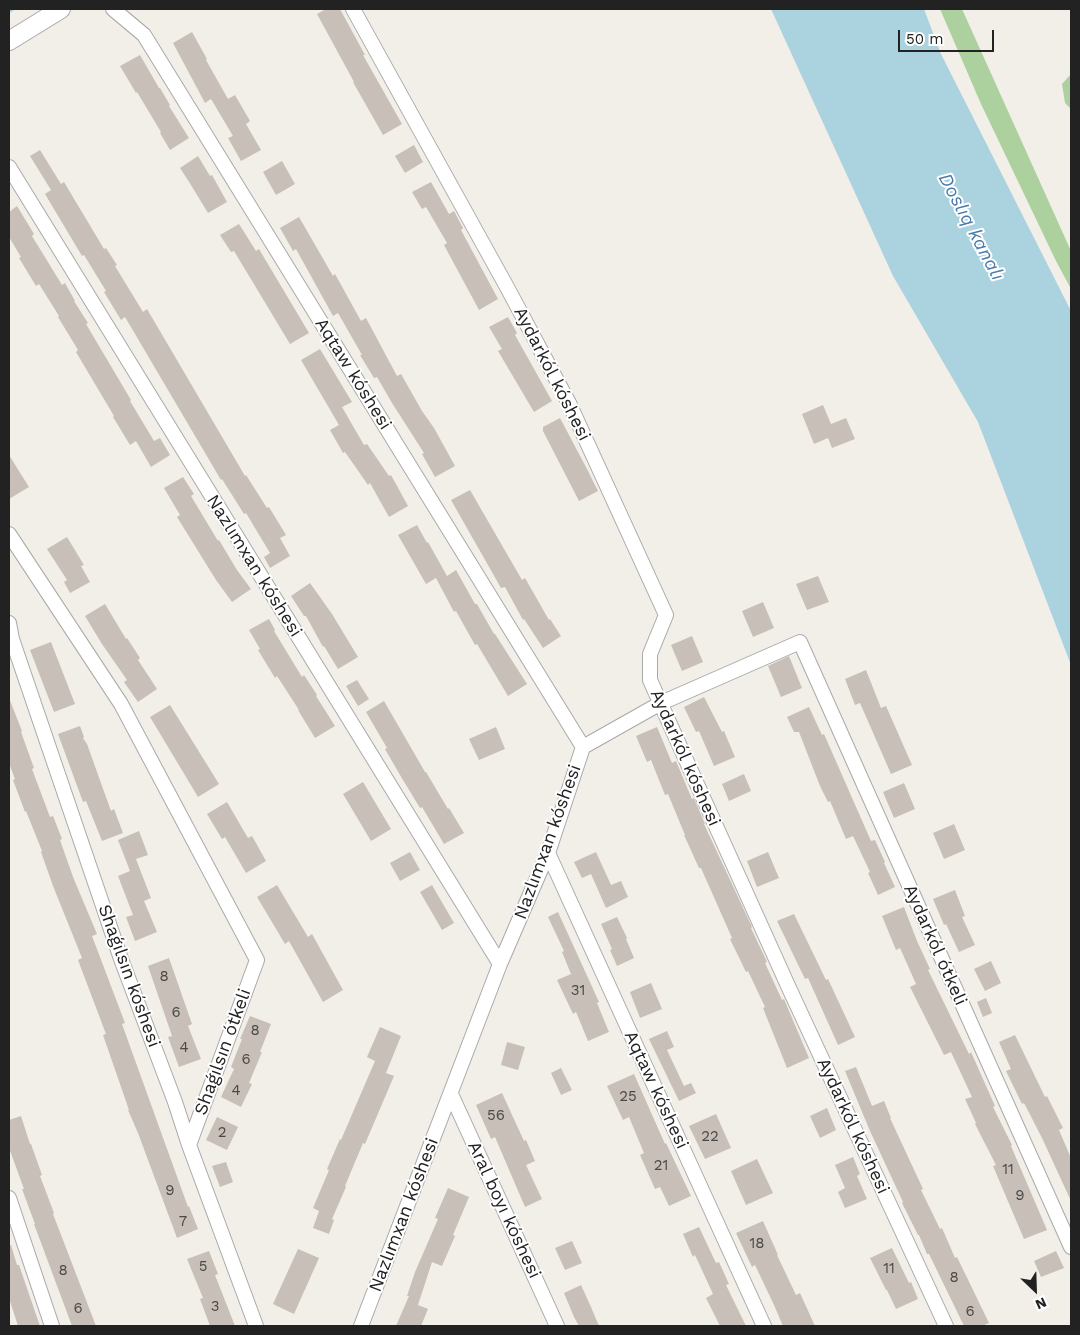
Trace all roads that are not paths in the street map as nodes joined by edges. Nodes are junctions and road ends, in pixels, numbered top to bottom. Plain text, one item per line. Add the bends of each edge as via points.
1 (60, 9) edge
2 (113, 9) edge
3 (353, 9) edge
4 (9, 41) edge
5 (9, 167) edge
6 (9, 534) edge
7 (9, 624) edge
8 (800, 642) joint
9 (661, 703) junction
10 (583, 747) junction
11 (548, 853) junction
12 (500, 964) junction
13 (450, 1094) junction
14 (189, 1145) junction
15 (9, 1198) edge
16 (1071, 1247) edge
17 (52, 1326) edge
18 (256, 1326) edge
19 (361, 1326) edge
20 (557, 1326) edge
21 (764, 1326) edge
22 (946, 1326) edge

1 - 4 street
2 - 10 street, Aqtaw kóshesi via 144,35
3 - 9 street, Aydarkól kóshesi via 569,403 666,615 650,654 650,680
5 - 12 street, Nazlımxan kóshesi
6 - 14 street, Shaǵılsın ótkeli via 122,704 257,960
7 - 14 street, Shaǵılsın kóshesi via 115,940
8 - 9 street, Nazlımxan kóshesi
8 - 16 street, Aydarkól ótkeli
9 - 10 street, Nazlımxan kóshesi
9 - 22 street, Aydarkól kóshesi
10 - 11 street, Nazlımxan kóshesi
11 - 12 street, Nazlımxan kóshesi
11 - 21 street, Aqtaw kóshesi
12 - 13 street, Nazlımxan kóshesi
13 - 19 street, Nazlımxan kóshesi
13 - 20 street, Aral boyı kóshesi
14 - 18 street, Shaǵılsın kóshesi
15 - 17 street

